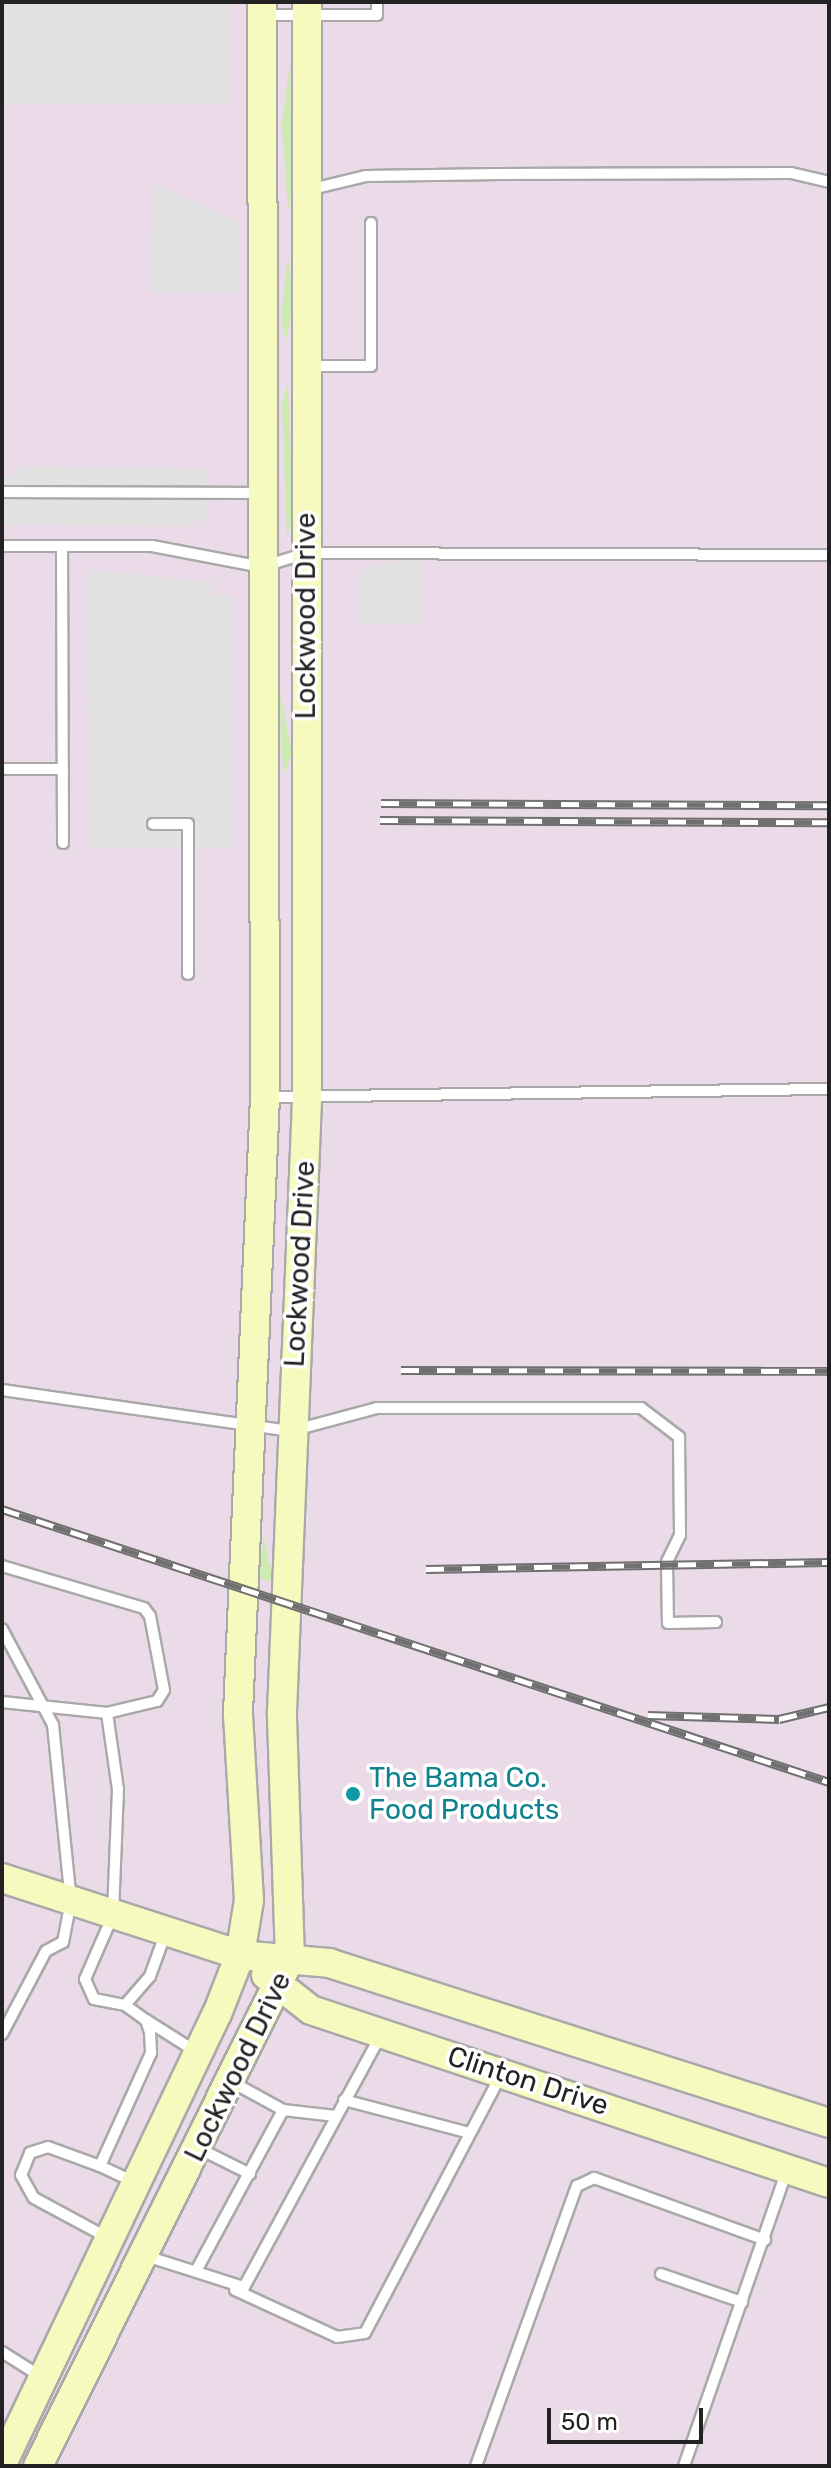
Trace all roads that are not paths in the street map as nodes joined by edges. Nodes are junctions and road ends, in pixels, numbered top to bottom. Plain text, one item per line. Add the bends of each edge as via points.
1 (377, 2) edge
2 (262, 8) edge
3 (307, 8) edge
4 (829, 182) edge
5 (306, 190) junction
6 (371, 223) dead end
7 (263, 231) junction
8 (306, 232) junction
9 (262, 364) junction
10 (306, 366) junction
11 (2, 492) edge
12 (262, 493) junction
13 (2, 546) edge
14 (62, 546) junction
15 (306, 553) junction
16 (829, 555) edge
17 (262, 567) junction
18 (6, 769) dead end
19 (63, 769) junction
20 (153, 824) dead end
21 (63, 843) dead end
22 (188, 974) dead end
23 (829, 1089) edge
24 (265, 1097) junction
25 (307, 1099) junction
26 (2, 1390) edge
27 (249, 1429) junction
28 (291, 1431) junction
29 (2, 1566) edge
30 (716, 1622) dead end
31 (2, 1629) edge
32 (2, 1702) edge
33 (45, 1704) junction
34 (107, 1713) junction
35 (3, 1882) edge
36 (71, 1901) junction
37 (113, 1915) junction
38 (166, 1932) junction
39 (240, 1955) junction
40 (284, 1972) junction
41 (125, 2005) junction
42 (146, 2020) junction
43 (2, 2034) edge
44 (381, 2034) junction
45 (198, 2053) junction
46 (502, 2074) junction
47 (232, 2082) junction
48 (344, 2100) junction
49 (283, 2110) junction
50 (336, 2116) junction
51 (829, 2123) edge
52 (470, 2133) junction
53 (200, 2149) junction
54 (100, 2166) junction
55 (787, 2169) junction
56 (250, 2174) junction
57 (829, 2183) edge
58 (137, 2184) junction
59 (112, 2240) junction
60 (765, 2240) junction
61 (145, 2256) junction
62 (196, 2271) junction
63 (661, 2274) dead end
64 (235, 2290) junction
65 (742, 2302) junction
66 (2, 2352) edge
67 (45, 2380) junction
68 (75, 2393) junction
69 (3, 2465) edge
70 (38, 2466) edge
71 (476, 2466) edge
72 (684, 2466) edge

1 - 3 lane via 377,15
2 - 3 lane
2 - 7 main road, Lockwood Drive
3 - 5 main road, Lockwood Drive
4 - 5 lane via 791,173 366,176
5 - 8 main road, Lockwood Drive
6 - 10 lane via 371,366
7 - 8 main road
7 - 9 main road, Lockwood Drive
8 - 10 main road, Lockwood Drive
9 - 10 main road
9 - 12 main road, Lockwood Drive
10 - 15 main road, Lockwood Drive
11 - 12 lane
12 - 17 main road, Lockwood Drive
13 - 14 lane
14 - 17 lane via 152,546
14 - 19 lane
15 - 16 lane
15 - 17 lane
15 - 25 main road, Lockwood Drive
17 - 24 main road, Lockwood Drive
18 - 19 lane
19 - 21 lane
20 - 22 lane via 188,824
23 - 25 lane via 383,1092
24 - 25 lane
24 - 27 main road, Lockwood Drive
25 - 28 main road, Lockwood Drive
26 - 27 lane
27 - 28 lane
27 - 39 main road, Lockwood Drive via 238,1713 249,1900
28 - 30 lane via 377,1408 641,1408 679,1437 680,1535 667,1562 668,1623
28 - 40 main road, Lockwood Drive via 282,1712
29 - 34 lane via 144,1608 164,1690 157,1701
31 - 33 lane
32 - 33 lane
33 - 34 lane
33 - 36 lane via 53,1725
34 - 37 lane via 118,1789
35 - 36 main road, Clinton Drive
36 - 37 main road, Clinton Drive
36 - 43 lane via 63,1942 46,1951
37 - 38 main road, Clinton Drive
37 - 41 lane via 86,1967 86,1989 94,1999
38 - 39 main road, Clinton Drive
38 - 41 lane via 150,1976
39 - 40 main road, Clinton Drive
39 - 45 main road, Lockwood Drive
40 - 44 main road, Clinton Drive via 311,2010
40 - 47 main road, Lockwood Drive
40 - 51 main road, Clinton Drive via 329,1963
41 - 42 lane
42 - 45 lane
42 - 54 lane via 151,2053
44 - 46 main road, Clinton Drive
44 - 48 lane
45 - 58 main road, Lockwood Drive
46 - 52 lane
46 - 55 main road, Clinton Drive
47 - 49 lane
47 - 53 main road, Lockwood Drive
48 - 50 lane
48 - 52 lane
49 - 50 lane
49 - 56 lane
50 - 64 lane via 244,2287
52 - 64 lane via 365,2333 337,2337
53 - 56 lane
53 - 61 main road, Lockwood Drive
54 - 58 lane
54 - 59 lane via 48,2147 30,2153 21,2175 34,2198
55 - 57 main road, Clinton Drive
55 - 60 lane
56 - 62 lane
58 - 59 main road, Lockwood Drive
59 - 61 main road
59 - 67 main road, Lockwood Drive
60 - 65 lane
60 - 71 lane via 594,2178 577,2186
61 - 62 lane
61 - 68 main road, Lockwood Drive
62 - 64 lane
63 - 65 lane
65 - 72 lane
66 - 67 lane
67 - 68 main road
67 - 69 main road, Lockwood Drive
68 - 70 main road, Lockwood Drive

